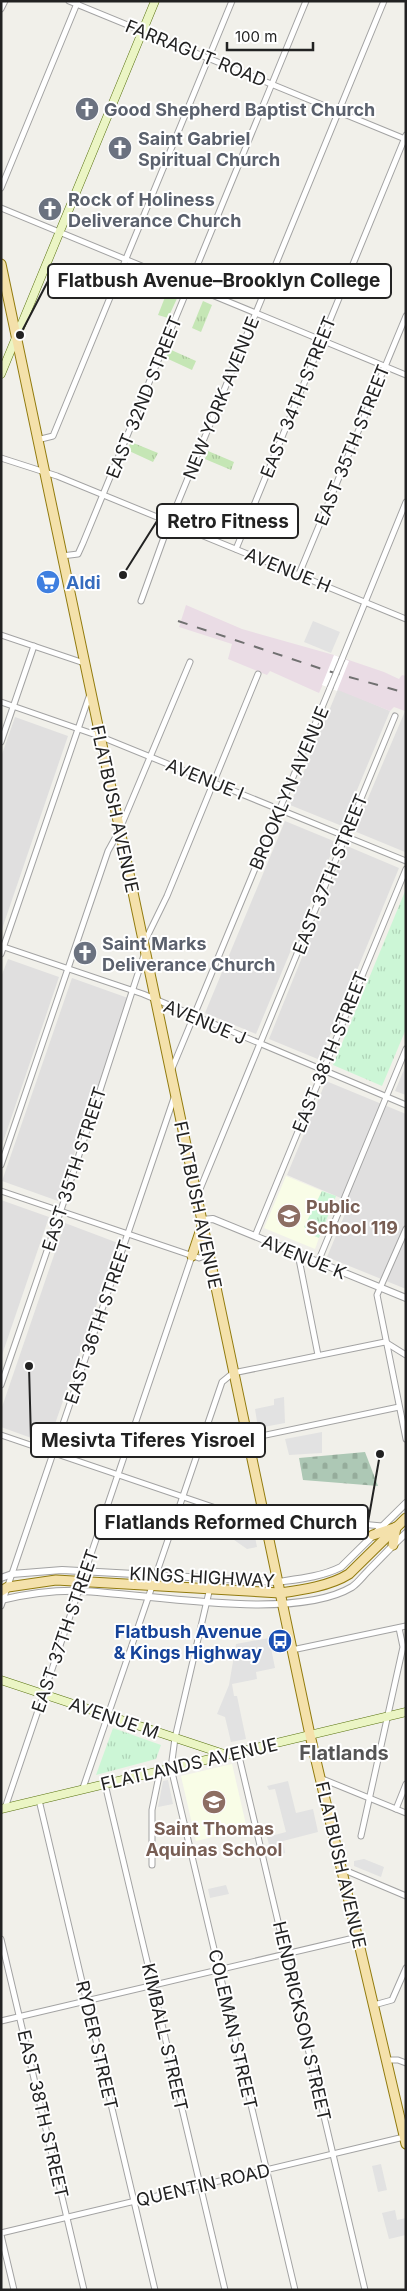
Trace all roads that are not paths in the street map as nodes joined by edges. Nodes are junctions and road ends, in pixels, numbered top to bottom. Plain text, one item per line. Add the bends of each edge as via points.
1 (5, 1) edge
2 (69, 1) edge
3 (155, 1) edge
4 (232, 1) edge
5 (306, 1) edge
6 (384, 1) edge
7 (78, 3) edge
8 (1, 9) edge
9 (143, 32) junction
10 (209, 59) junction
11 (272, 85) junction
12 (339, 112) junction
13 (405, 138) edge
14 (1, 188) edge
15 (1, 208) edge
16 (60, 233) junction
17 (126, 260) junction
18 (1, 264) edge
19 (189, 286) junction
20 (256, 314) junction
21 (406, 316) edge
22 (17, 336) junction
23 (322, 341) junction
24 (385, 367) junction
25 (1, 374) edge
26 (406, 375) edge
27 (37, 440) junction
28 (1, 458) edge
29 (44, 472) junction
30 (103, 495) junction
31 (406, 502) edge
32 (170, 522) junction
33 (236, 549) junction
34 (62, 556) junction
35 (299, 574) junction
36 (141, 601) dead end
37 (364, 602) junction
38 (406, 618) edge
39 (1, 635) edge
40 (34, 646) junction
41 (190, 662) dead end
42 (84, 663) junction
43 (258, 674) dead end
44 (91, 694) junction
45 (1, 702) edge
46 (13, 706) junction
47 (395, 716) dead end
48 (78, 728) junction
49 (100, 736) junction
50 (1, 742) edge
51 (151, 757) junction
52 (214, 782) junction
53 (280, 810) junction
54 (119, 831) junction
55 (345, 837) junction
56 (406, 862) edge
57 (406, 869) edge
58 (2, 947) edge
59 (144, 948) junction
60 (1, 954) edge
61 (68, 969) junction
62 (133, 991) junction
63 (155, 1000) junction
64 (194, 1017) junction
65 (260, 1044) junction
66 (406, 1049) edge
67 (323, 1070) junction
68 (170, 1074) junction
69 (175, 1095) junction
70 (386, 1097) junction
71 (406, 1105) edge
72 (1, 1165) edge
73 (1, 1191) edge
74 (196, 1198) junction
75 (61, 1211) junction
76 (202, 1223) junction
77 (406, 1229) edge
78 (128, 1234) junction
79 (255, 1236) junction
80 (298, 1254) junction
81 (208, 1255) junction
82 (192, 1256) junction
83 (318, 1262) junction
84 (381, 1288) junction
85 (406, 1298) edge
86 (385, 1342) junction
87 (318, 1354) junction
88 (406, 1355) edge
89 (233, 1373) junction
90 (1, 1385) edge
91 (399, 1408) junction
92 (1, 1435) edge
93 (248, 1439) junction
94 (406, 1439) edge
95 (54, 1453) junction
96 (118, 1475) junction
97 (183, 1497) junction
98 (406, 1503) edge
99 (264, 1518) junction
100 (406, 1518) edge
101 (382, 1526) junction
102 (396, 1527) junction
103 (406, 1533) edge
104 (373, 1535) junction
105 (393, 1545) junction
106 (85, 1572) junction
107 (12, 1574) junction
108 (156, 1575) junction
109 (1, 1578) edge
110 (212, 1579) junction
111 (277, 1582) junction
112 (80, 1586) junction
113 (153, 1586) junction
114 (209, 1590) junction
115 (280, 1593) junction
116 (3, 1595) edge
117 (149, 1596) junction
118 (206, 1601) junction
119 (282, 1604) junction
120 (406, 1626) edge
121 (399, 1628) junction
122 (292, 1650) junction
123 (1, 1680) edge
124 (43, 1694) junction
125 (406, 1712) edge
126 (108, 1716) junction
127 (388, 1717) junction
128 (310, 1736) junction
129 (175, 1738) junction
130 (238, 1752) junction
131 (226, 1755) junction
132 (171, 1768) junction
133 (160, 1771) junction
134 (320, 1778) junction
135 (105, 1784) junction
136 (406, 1784) edge
137 (84, 1788) junction
138 (370, 1798) junction
139 (39, 1800) junction
140 (3, 1809) edge
141 (396, 1809) junction
142 (406, 1813) edge
143 (361, 1836) dead end
144 (152, 1865) dead end
145 (341, 1868) junction
146 (406, 1896) edge
147 (358, 1937) junction
148 (1, 1939) edge
149 (286, 1954) junction
150 (406, 1968) edge
151 (219, 1970) junction
152 (153, 1985) junction
153 (86, 2001) junction
154 (374, 2005) junction
155 (20, 2017) junction
156 (1, 2021) edge
157 (387, 2060) junction
158 (406, 2063) edge
159 (405, 2139) edge
160 (333, 2154) junction
161 (266, 2170) junction
162 (200, 2186) junction
163 (134, 2201) junction
164 (67, 2217) junction
165 (1, 2234) edge
166 (14, 2290) edge
167 (84, 2290) edge
168 (154, 2290) edge
169 (225, 2290) edge
170 (295, 2290) edge
171 (365, 2290) edge

1 - 8 street
2 - 7 street, FARRAGUT ROAD
3 - 9 main road
4 - 10 street
5 - 11 street, EAST 32ND STREET
6 - 12 street, NEW YORK AVENUE
7 - 9 street, FARRAGUT ROAD
7 - 14 street
9 - 10 street, FARRAGUT ROAD
9 - 16 main road
10 - 11 street, FARRAGUT ROAD
10 - 17 street
11 - 12 street, FARRAGUT ROAD
11 - 19 street, EAST 32ND STREET
12 - 13 street, FARRAGUT ROAD
12 - 20 street, NEW YORK AVENUE
13 - 23 street, EAST 34TH STREET
15 - 16 street
16 - 17 street
16 - 22 main road
17 - 19 street
17 - 27 street via 53,436
18 - 22 main road, FLATBUSH AVENUE
19 - 20 street
19 - 30 street, EAST 32ND STREET
20 - 23 street
20 - 32 street, NEW YORK AVENUE
21 - 24 street, EAST 35TH STREET
22 - 25 main road
22 - 27 main road, FLATBUSH AVENUE
23 - 24 street
23 - 33 street, EAST 34TH STREET
24 - 26 street
24 - 35 street, EAST 35TH STREET
27 - 29 main road, FLATBUSH AVENUE
28 - 29 street, AVENUE H
29 - 30 street, AVENUE H
29 - 34 main road, FLATBUSH AVENUE
30 - 32 street, AVENUE H
30 - 34 street, EAST 32ND STREET via 78,554
31 - 37 street, BROOKLYN AVENUE
32 - 33 street, AVENUE H
32 - 36 street, NEW YORK AVENUE
33 - 35 street, AVENUE H
34 - 42 main road, FLATBUSH AVENUE
35 - 37 street, AVENUE H
37 - 38 street, AVENUE H
37 - 53 street, BROOKLYN AVENUE, bridge
39 - 40 street
40 - 42 street
40 - 46 street
41 - 51 street
42 - 44 main road, FLATBUSH AVENUE
43 - 52 street, EAST 35TH STREET
44 - 48 street
44 - 49 main road, FLATBUSH AVENUE
45 - 46 street, AVENUE I
46 - 48 street, AVENUE I
46 - 50 street
47 - 55 street, EAST 37TH STREET
48 - 49 street, AVENUE I
48 - 58 street
49 - 51 street, AVENUE I
49 - 54 main road, FLATBUSH AVENUE
51 - 52 street, AVENUE I
51 - 54 street
52 - 53 street, AVENUE I
52 - 59 street, EAST 35TH STREET
53 - 55 street, AVENUE I
53 - 64 street, BROOKLYN AVENUE
54 - 59 main road, FLATBUSH AVENUE
54 - 61 street via 108,851
55 - 56 street, AVENUE I
55 - 65 street, EAST 37TH STREET
57 - 67 street, EAST 38TH STREET
58 - 60 street
58 - 61 street, AVENUE J
59 - 62 street, EAST 35TH STREET
59 - 63 main road, FLATBUSH AVENUE
61 - 62 street, AVENUE J
61 - 72 street
62 - 63 street, AVENUE J
62 - 75 street, EAST 35TH STREET
63 - 64 street, AVENUE J
63 - 68 main road, FLATBUSH AVENUE
64 - 65 street, AVENUE J
64 - 68 street, BROOKLYN AVENUE
65 - 67 street, AVENUE J
65 - 74 street, EAST 37TH STREET
66 - 70 street
67 - 70 street, AVENUE J
67 - 79 street, EAST 38TH STREET
68 - 69 main road, FLATBUSH AVENUE
69 - 74 main road, FLATBUSH AVENUE
69 - 78 street, EAST 36TH STREET
70 - 71 street, AVENUE J
70 - 83 street
73 - 75 street
74 - 76 main road, FLATBUSH AVENUE
75 - 78 street
75 - 90 street, EAST 35TH STREET
76 - 79 street, AVENUE K via 212,1219
76 - 81 main road, FLATBUSH AVENUE
76 - 82 main road
77 - 84 street
78 - 82 street
78 - 95 street, EAST 36TH STREET
79 - 80 street, AVENUE K
80 - 83 street, AVENUE K
80 - 87 street
81 - 82 street
81 - 89 main road, FLATBUSH AVENUE
82 - 96 street, EAST 37TH STREET
83 - 84 street, AVENUE K
84 - 85 street, AVENUE K
84 - 86 street via 377,1295
86 - 87 street
86 - 88 street
86 - 91 street
87 - 89 street
89 - 93 main road, FLATBUSH AVENUE
89 - 97 street via 222,1382
91 - 93 street
91 - 94 street
92 - 95 street
93 - 99 main road, FLATBUSH AVENUE
95 - 96 street
95 - 107 street, EAST 36TH STREET
96 - 97 street
96 - 106 street, EAST 37TH STREET
97 - 99 street via 254,1521
97 - 108 street
98 - 101 street, KINGS HIGHWAY
99 - 101 street via 274,1516
99 - 111 main road, FLATBUSH AVENUE
100 - 102 main road, KINGS HIGHWAY
101 - 104 street, KINGS HIGHWAY
102 - 104 main road
102 - 105 main road
102 - 115 main road, KINGS HIGHWAY via 339,1580
103 - 105 street, KINGS HIGHWAY
104 - 111 street, KINGS HIGHWAY via 341,1567 331,1572
105 - 119 street, KINGS HIGHWAY via 354,1586 336,1595
106 - 107 street, KINGS HIGHWAY via 62,1570
106 - 108 street, KINGS HIGHWAY
106 - 112 street, EAST 37TH STREET
107 - 109 street, KINGS HIGHWAY
107 - 116 street, EAST 36TH STREET
108 - 110 street, KINGS HIGHWAY
108 - 113 street
110 - 111 street, KINGS HIGHWAY
110 - 114 street
111 - 115 main road, FLATBUSH AVENUE
112 - 113 main road, KINGS HIGHWAY
112 - 116 main road, KINGS HIGHWAY via 56,1580
112 - 117 street, KINGS HIGHWAY
112 - 124 street, EAST 37TH STREET
113 - 114 main road, KINGS HIGHWAY
113 - 117 street
114 - 115 main road, KINGS HIGHWAY
114 - 118 street
115 - 119 main road, FLATBUSH AVENUE
117 - 118 street, KINGS HIGHWAY
117 - 126 street
118 - 119 street, KINGS HIGHWAY
118 - 129 street
119 - 122 main road, FLATBUSH AVENUE
120 - 121 street
121 - 122 street
121 - 127 street via 403,1647
122 - 128 main road, FLATBUSH AVENUE
123 - 124 main road, AVENUE M
124 - 126 main road, AVENUE M
124 - 140 street, EAST 37TH STREET
125 - 127 main road, FLATLANDS AVENUE
126 - 129 main road, AVENUE M
126 - 137 street
127 - 128 main road, FLATLANDS AVENUE
127 - 138 street
128 - 130 main road, FLATLANDS AVENUE
128 - 134 main road, FLATBUSH AVENUE
129 - 131 main road, AVENUE M
129 - 132 street
130 - 131 main road, FLATLANDS AVENUE
130 - 149 street, HENDRICKSON STREET
131 - 132 main road, FLATLANDS AVENUE
132 - 133 main road, FLATLANDS AVENUE
132 - 151 street, COLEMAN STREET
133 - 135 main road, FLATLANDS AVENUE
133 - 144 street via 152,1810
134 - 138 street
134 - 145 main road, FLATBUSH AVENUE
135 - 137 main road, FLATLANDS AVENUE
135 - 152 street, KIMBALL STREET
136 - 141 street
137 - 139 main road, FLATLANDS AVENUE
138 - 141 street
138 - 143 street
139 - 140 main road, FLATLANDS AVENUE
139 - 153 street, RYDER STREET
141 - 142 street
145 - 146 street
145 - 147 main road, FLATBUSH AVENUE
147 - 149 street
147 - 154 main road, FLATBUSH AVENUE
148 - 155 street, EAST 38TH STREET
149 - 151 street
149 - 160 street, HENDRICKSON STREET
150 - 154 street via 392,2000
151 - 152 street
151 - 161 street, COLEMAN STREET
152 - 153 street
152 - 162 street, KIMBALL STREET
153 - 155 street
153 - 163 street, RYDER STREET
154 - 157 main road, FLATBUSH AVENUE
155 - 156 street
155 - 164 street, EAST 38TH STREET
157 - 158 street
157 - 159 main road, FLATBUSH AVENUE
159 - 160 street, QUENTIN ROAD
160 - 161 street, QUENTIN ROAD
160 - 171 street, HENDRICKSON STREET
161 - 162 street, QUENTIN ROAD
161 - 170 street, COLEMAN STREET
162 - 163 street, QUENTIN ROAD
162 - 169 street, KIMBALL STREET
163 - 164 street, QUENTIN ROAD
163 - 168 street, RYDER STREET
164 - 165 street, QUENTIN ROAD
164 - 167 street, EAST 38TH STREET
165 - 166 street

